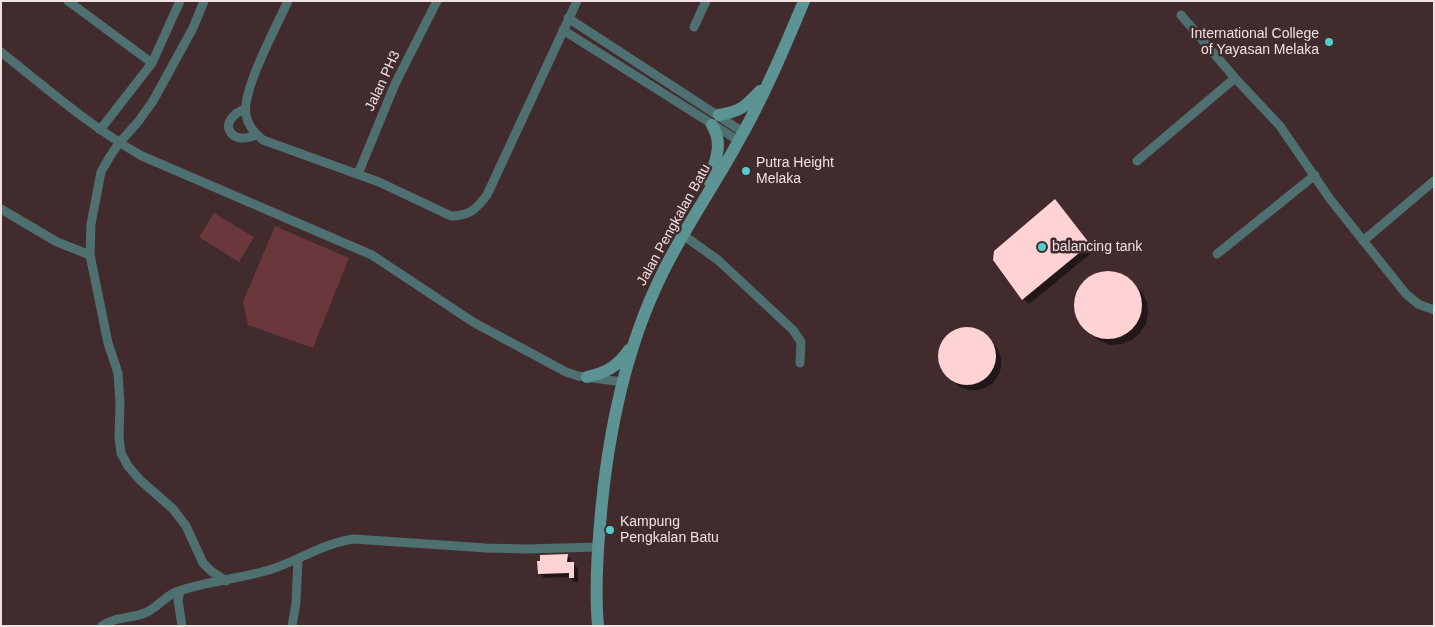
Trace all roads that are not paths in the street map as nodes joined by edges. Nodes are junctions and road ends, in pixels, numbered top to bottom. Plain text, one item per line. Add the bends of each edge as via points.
1 (68, 1) edge
2 (180, 1) edge
3 (204, 1) edge
4 (288, 1) edge
5 (437, 1) edge
6 (577, 1) edge
7 (706, 1) edge
8 (804, 1) edge
9 (1181, 16) dead end
10 (568, 18) junction
11 (694, 27) dead end
12 (563, 30) junction
13 (1, 52) edge
14 (152, 63) junction
15 (1235, 78) junction
16 (770, 82) junction
17 (672, 85) junction
18 (665, 95) junction
19 (698, 102) junction
20 (245, 109) junction
21 (691, 112) junction
22 (716, 120) junction
23 (100, 130) junction
24 (256, 135) junction
25 (741, 137) junction
26 (119, 143) junction
27 (1137, 161) dead end
28 (358, 174) junction
29 (1314, 175) junction
30 (1434, 181) edge
31 (702, 202) junction
32 (1, 209) edge
33 (683, 235) junction
34 (1363, 241) junction
35 (1217, 254) dead end
36 (90, 255) junction
37 (1434, 310) edge
38 (637, 337) junction
39 (800, 363) dead end
40 (587, 377) junction
41 (623, 382) junction
42 (598, 547) junction
43 (298, 559) junction
44 (226, 581) junction
45 (180, 591) junction
46 (102, 626) edge
47 (182, 626) edge
48 (292, 626) edge
49 (598, 626) edge

1 - 14 street
2 - 14 street
3 - 26 street via 153,101
4 - 20 street via 253,78
5 - 28 street, Jalan PH3 via 395,84
6 - 10 street
7 - 11 street
8 - 16 main road, Jalan Pengkalan Batu
9 - 15 street
10 - 12 street
10 - 17 street
12 - 18 street
12 - 28 street via 487,195 471,212 451,216
13 - 23 street
14 - 23 street
15 - 27 street
15 - 29 street via 1280,126
16 - 22 main road via 744,108
16 - 25 main road, Jalan Pengkalan Batu
17 - 18 street
17 - 19 street
18 - 21 street
19 - 21 street
19 - 22 street
20 - 24 street via 249,125
20 - 24 street via 230,118 230,132 236,138 247,139
21 - 22 street
22 - 25 street
22 - 31 main road via 719,151
23 - 26 street
24 - 28 street
25 - 31 main road, Jalan Pengkalan Batu
26 - 36 street via 101,172 91,224
26 - 40 street via 142,156 360,249 474,322 566,372
29 - 34 street
29 - 35 street
30 - 34 street
31 - 33 main road, Jalan Pengkalan Batu
32 - 36 street via 57,242
33 - 38 main road, Jalan Pengkalan Batu via 652,295
33 - 39 street via 718,260 793,330 802,350
34 - 37 street via 1406,294 1418,304
36 - 44 street via 108,343 118,373 121,453 140,480 173,509 186,526 211,571
38 - 40 main road via 614,367
38 - 41 main road, Jalan Pengkalan Batu
40 - 41 street
41 - 42 main road, Jalan Pengkalan Batu via 603,482
42 - 43 street via 486,548 354,540 340,541
42 - 49 main road, Jalan Pengkalan Batu
43 - 44 street
43 - 48 street
44 - 45 street
45 - 46 street via 144,613 118,618
45 - 47 street via 178,600

